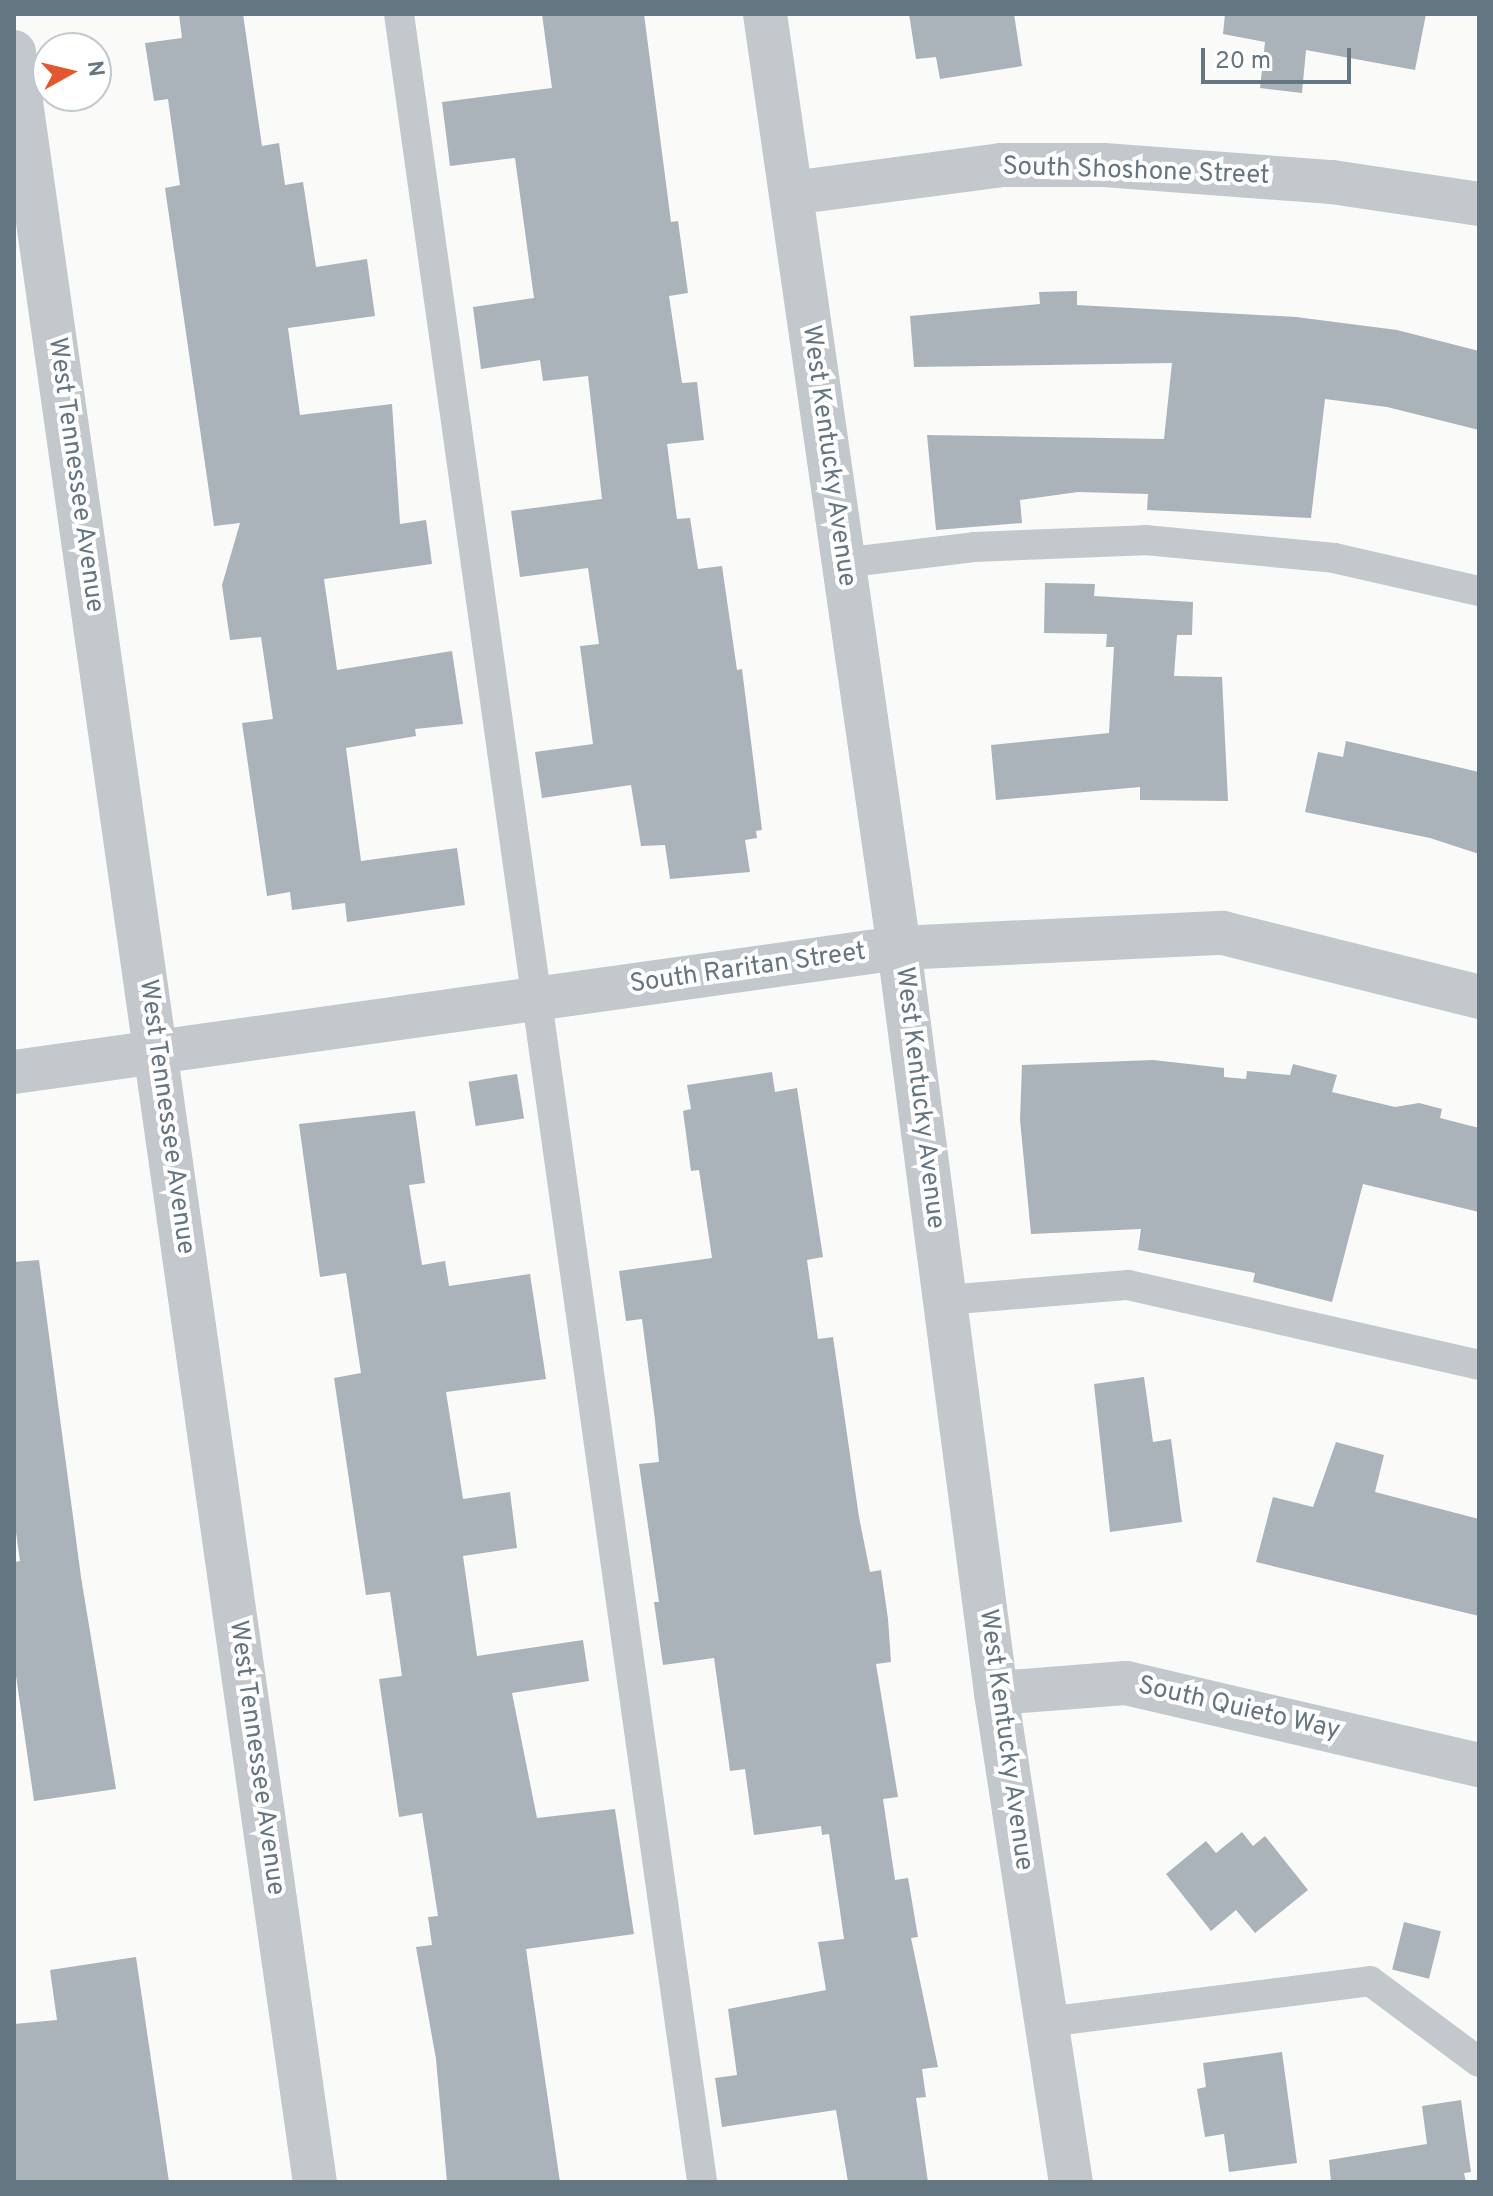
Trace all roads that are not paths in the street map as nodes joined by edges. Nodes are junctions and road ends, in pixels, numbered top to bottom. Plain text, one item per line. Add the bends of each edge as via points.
1 (399, 14) edge
2 (765, 14) edge
3 (14, 52) edge
4 (792, 193) junction
5 (1479, 204) edge
6 (842, 563) junction
7 (1479, 591) edge
8 (899, 948) junction
9 (1479, 997) edge
10 (533, 999) junction
11 (157, 1052) junction
12 (14, 1072) edge
13 (945, 1300) junction
14 (1479, 1365) edge
15 (996, 1693) junction
16 (1479, 1765) edge
17 (1047, 2022) junction
18 (1479, 2062) edge
19 (315, 2182) edge
20 (702, 2182) edge
21 (1071, 2182) edge

1 - 10 lane
2 - 4 street, West Kentucky Avenue
3 - 11 street, West Tennessee Avenue
4 - 5 street, South Shoshone Street via 1001,165 1104,165 1332,182
4 - 6 street, West Kentucky Avenue
6 - 7 lane via 974,547 1145,540 1334,558
6 - 8 street, West Kentucky Avenue
8 - 9 street, South Raritan Street via 1223,933
8 - 10 street, South Raritan Street
8 - 13 street, West Kentucky Avenue
10 - 11 street, South Raritan Street
10 - 20 lane
11 - 12 street, South Raritan Street
11 - 19 street, West Tennessee Avenue
13 - 14 lane via 1128,1285
13 - 15 street, West Kentucky Avenue
15 - 16 street, South Quieto Way via 1126,1683
15 - 17 street, West Kentucky Avenue
17 - 18 lane via 1370,1981
17 - 21 street, West Kentucky Avenue

